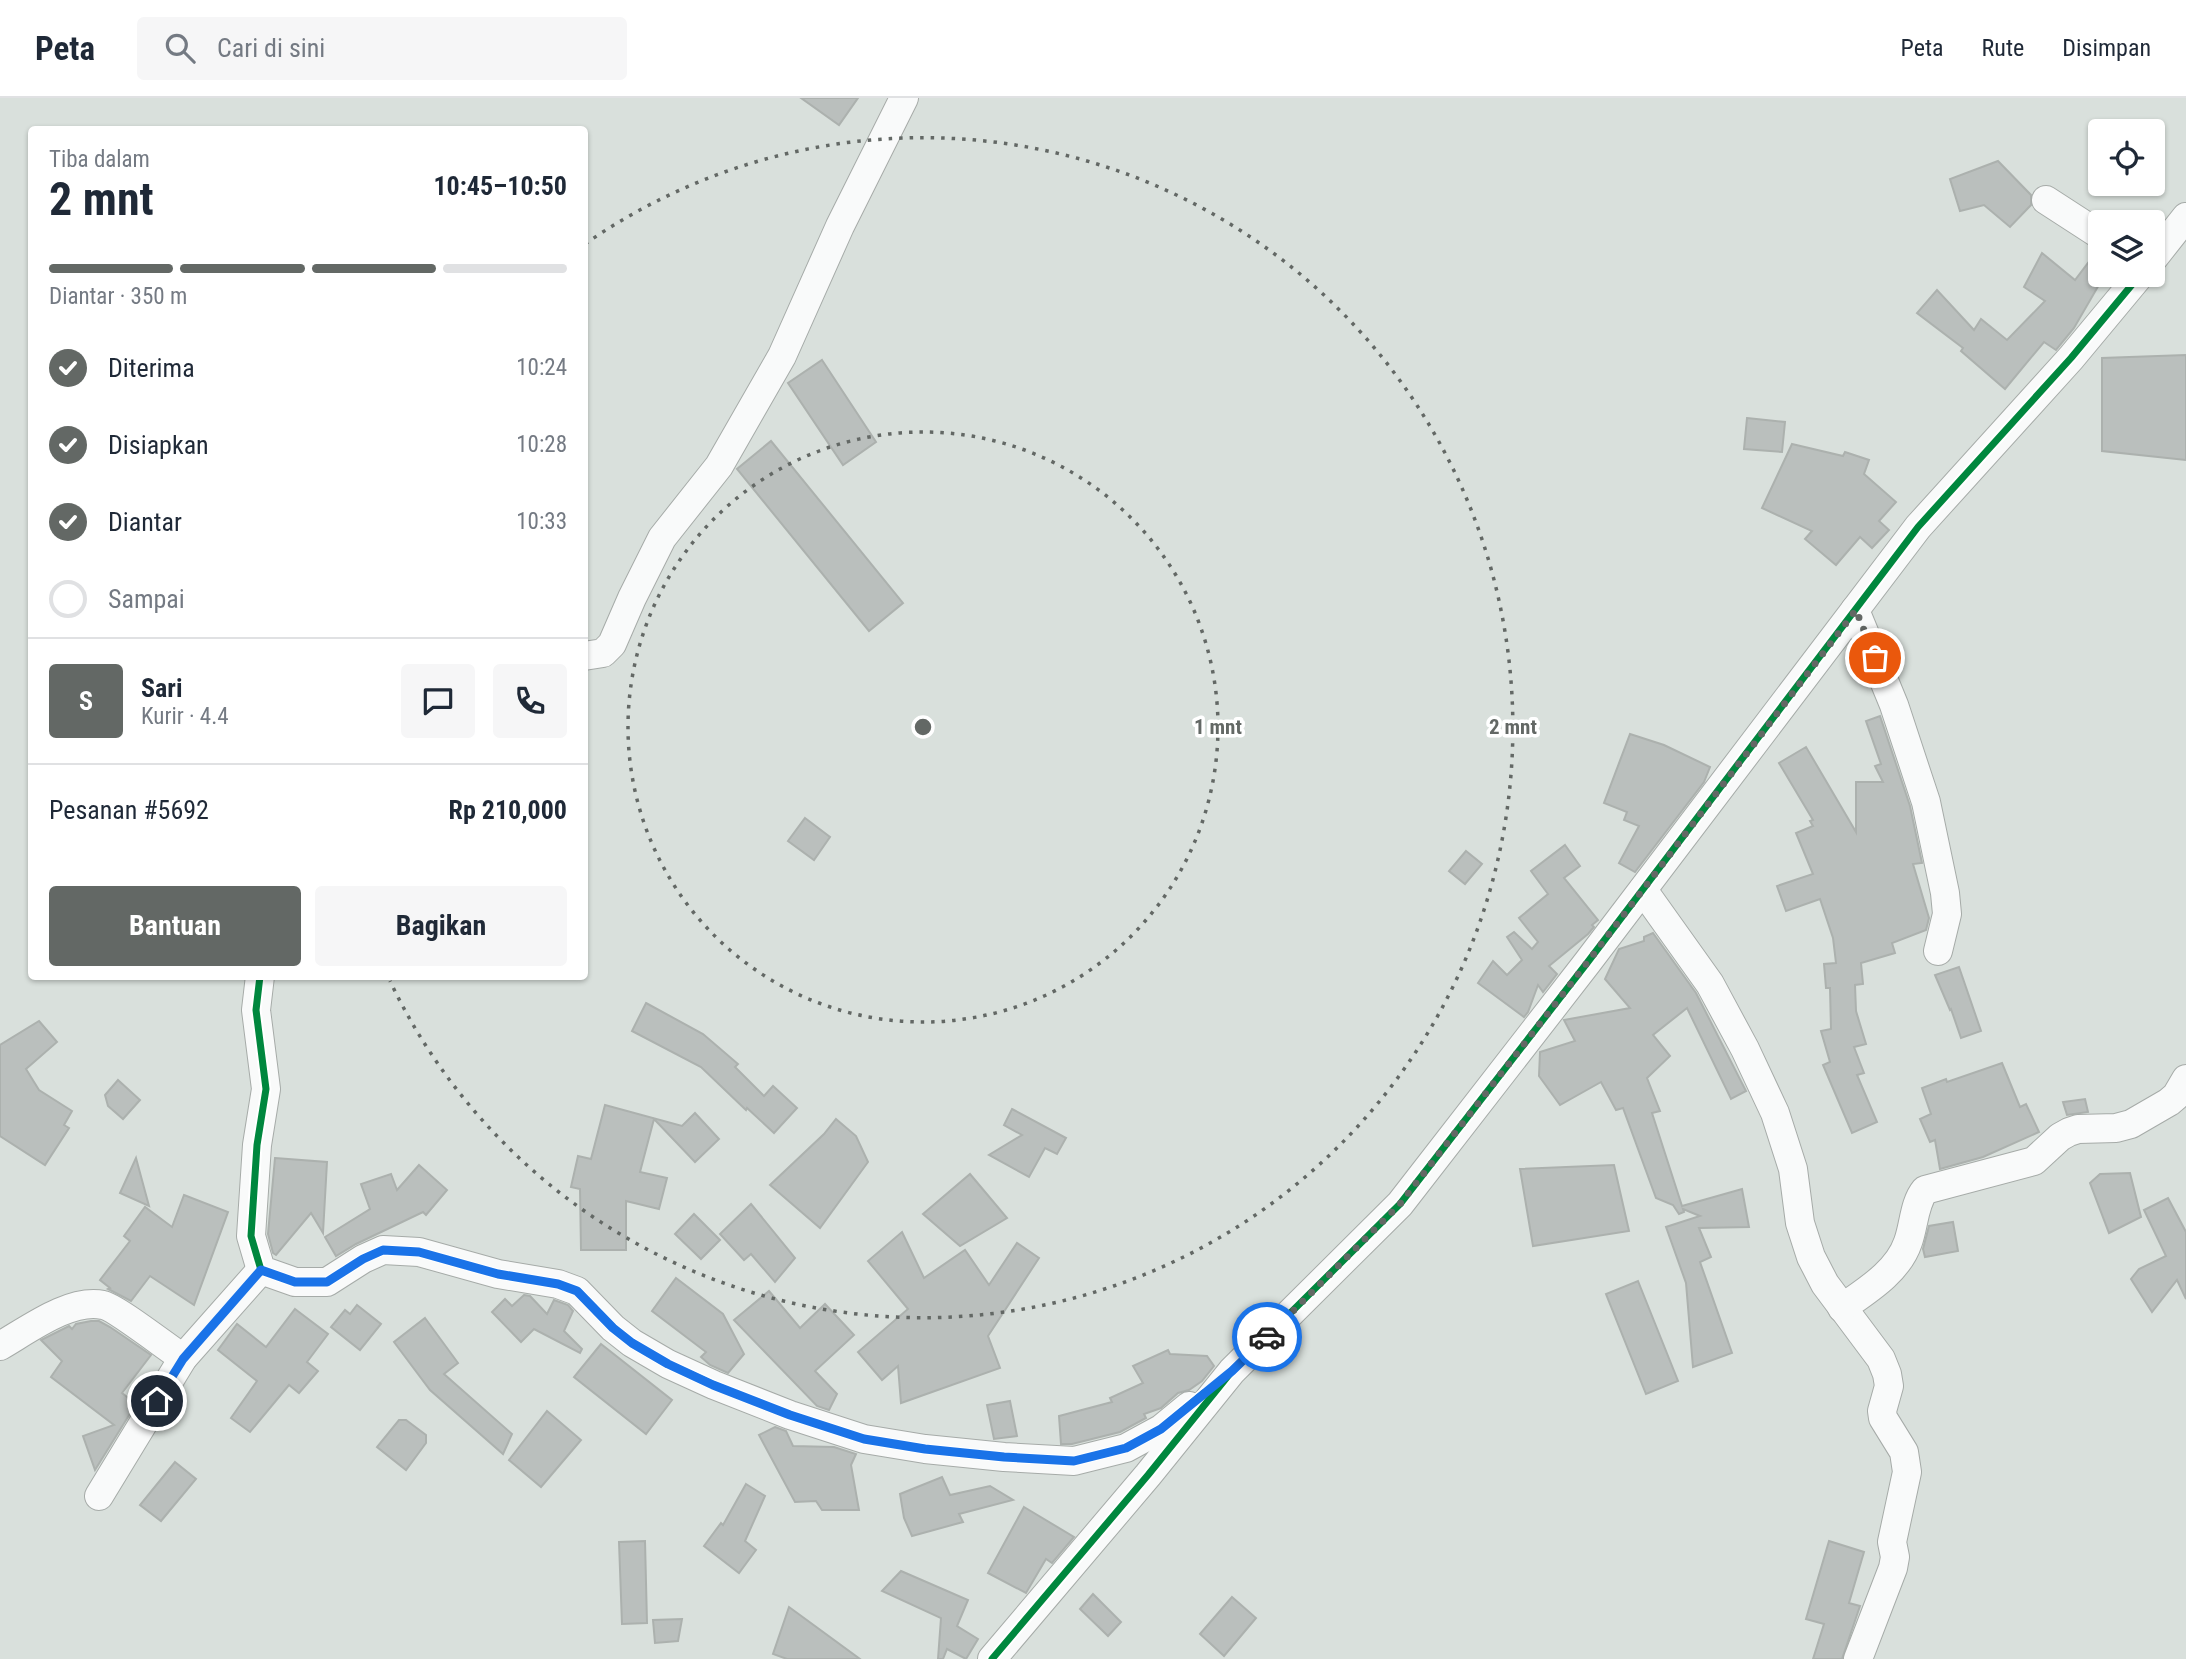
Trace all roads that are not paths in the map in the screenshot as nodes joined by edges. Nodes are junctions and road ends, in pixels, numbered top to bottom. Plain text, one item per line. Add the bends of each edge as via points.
1 (904, 98) edge
2 (2046, 200) dead end
3 (2186, 218) edge
4 (2088, 227) edge
5 (2165, 244) edge
6 (2130, 287) edge
7 (1856, 610) junction
8 (588, 655) edge
9 (1643, 890) junction
10 (1938, 951) dead end
11 (260, 980) edge
12 (2186, 1079) edge
13 (261, 1270) junction
14 (1842, 1308) junction
15 (0, 1346) edge
16 (183, 1359) junction
17 (1232, 1371) junction
18 (99, 1496) dead end
19 (992, 1659) edge
20 (1858, 1659) edge

1 - 8 street via 782,356 724,457 662,538 612,644 603,653
2 - 4 street
3 - 5 street
6 - 7 street via 1918,527
7 - 9 street
7 - 10 street via 1926,802 1947,914
9 - 14 street via 1710,984 1745,1049 1775,1113 1793,1169 1800,1223 1811,1257
9 - 17 street via 1400,1204
11 - 13 street via 256,1010 266,1089 251,1236
12 - 14 street via 2169,1102 2131,1124 2078,1129 2060,1137 2034,1161 1925,1190 1907,1246 1896,1263
13 - 16 street
13 - 17 street via 295,1282 327,1282 383,1250 419,1252 498,1274 558,1284 577,1291 632,1343 713,1385 864,1439 978,1455 1074,1461 1126,1448 1161,1429
14 - 20 street via 1887,1374 1883,1418 1904,1452 1907,1472 1892,1542 1893,1568
15 - 16 street via 64,1310 106,1305
16 - 18 street
17 - 19 street

